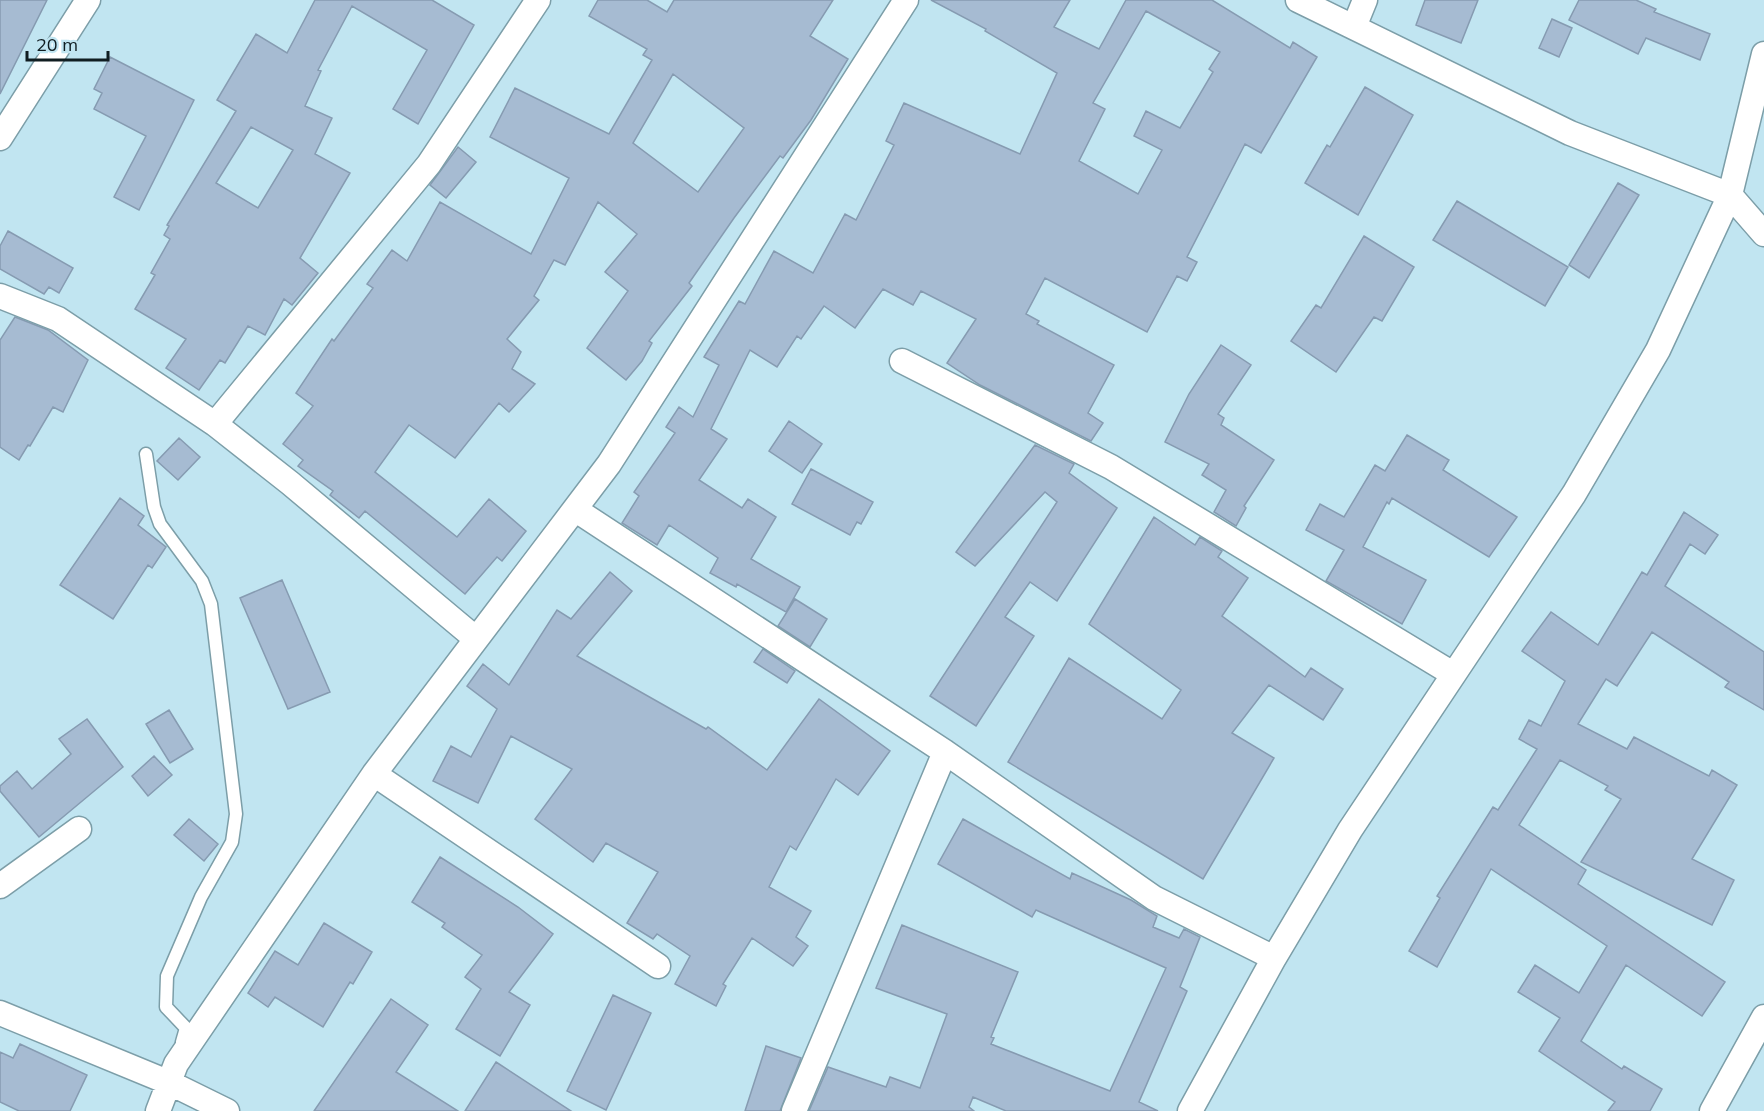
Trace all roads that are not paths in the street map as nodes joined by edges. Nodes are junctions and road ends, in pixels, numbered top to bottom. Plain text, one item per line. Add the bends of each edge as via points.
1 (88, 0) edge
2 (538, 0) edge
3 (906, 0) edge
4 (1298, 0) edge
5 (1365, 0) edge
6 (1354, 27) junction
7 (1764, 54) edge
8 (1760, 86) edge
9 (0, 138) edge
10 (1730, 195) junction
11 (1764, 234) edge
12 (0, 296) edge
13 (902, 361) dead end
14 (215, 424) junction
15 (146, 454) dead end
16 (576, 510) junction
17 (475, 638) junction
18 (1453, 674) junction
19 (945, 752) junction
20 (374, 774) junction
21 (79, 829) dead end
22 (0, 886) edge
23 (1274, 958) junction
24 (657, 966) dead end
25 (0, 1013) edge
26 (1764, 1017) edge
27 (173, 1074) junction
28 (158, 1111) edge
29 (227, 1111) edge
30 (794, 1111) edge
31 (1190, 1111) edge
32 (1712, 1111) edge

1 - 9 street
2 - 14 street via 429,164
3 - 16 street
4 - 6 street
5 - 6 street
6 - 10 street via 1570,134
7 - 8 street
8 - 10 street
10 - 11 street
10 - 18 street via 1630,401 1574,494
12 - 14 street via 58,319
13 - 18 street via 1111,467
14 - 17 street
15 - 27 lane via 160,524 202,581 211,603 236,814 232,842 201,897 167,976 166,1007 186,1028
16 - 17 street
16 - 19 street
17 - 20 street
18 - 23 street via 1350,830
19 - 23 street via 1154,898
19 - 30 street
20 - 24 street
20 - 27 street
21 - 22 street
23 - 31 street
25 - 27 street
26 - 32 street
27 - 28 street
27 - 29 street

